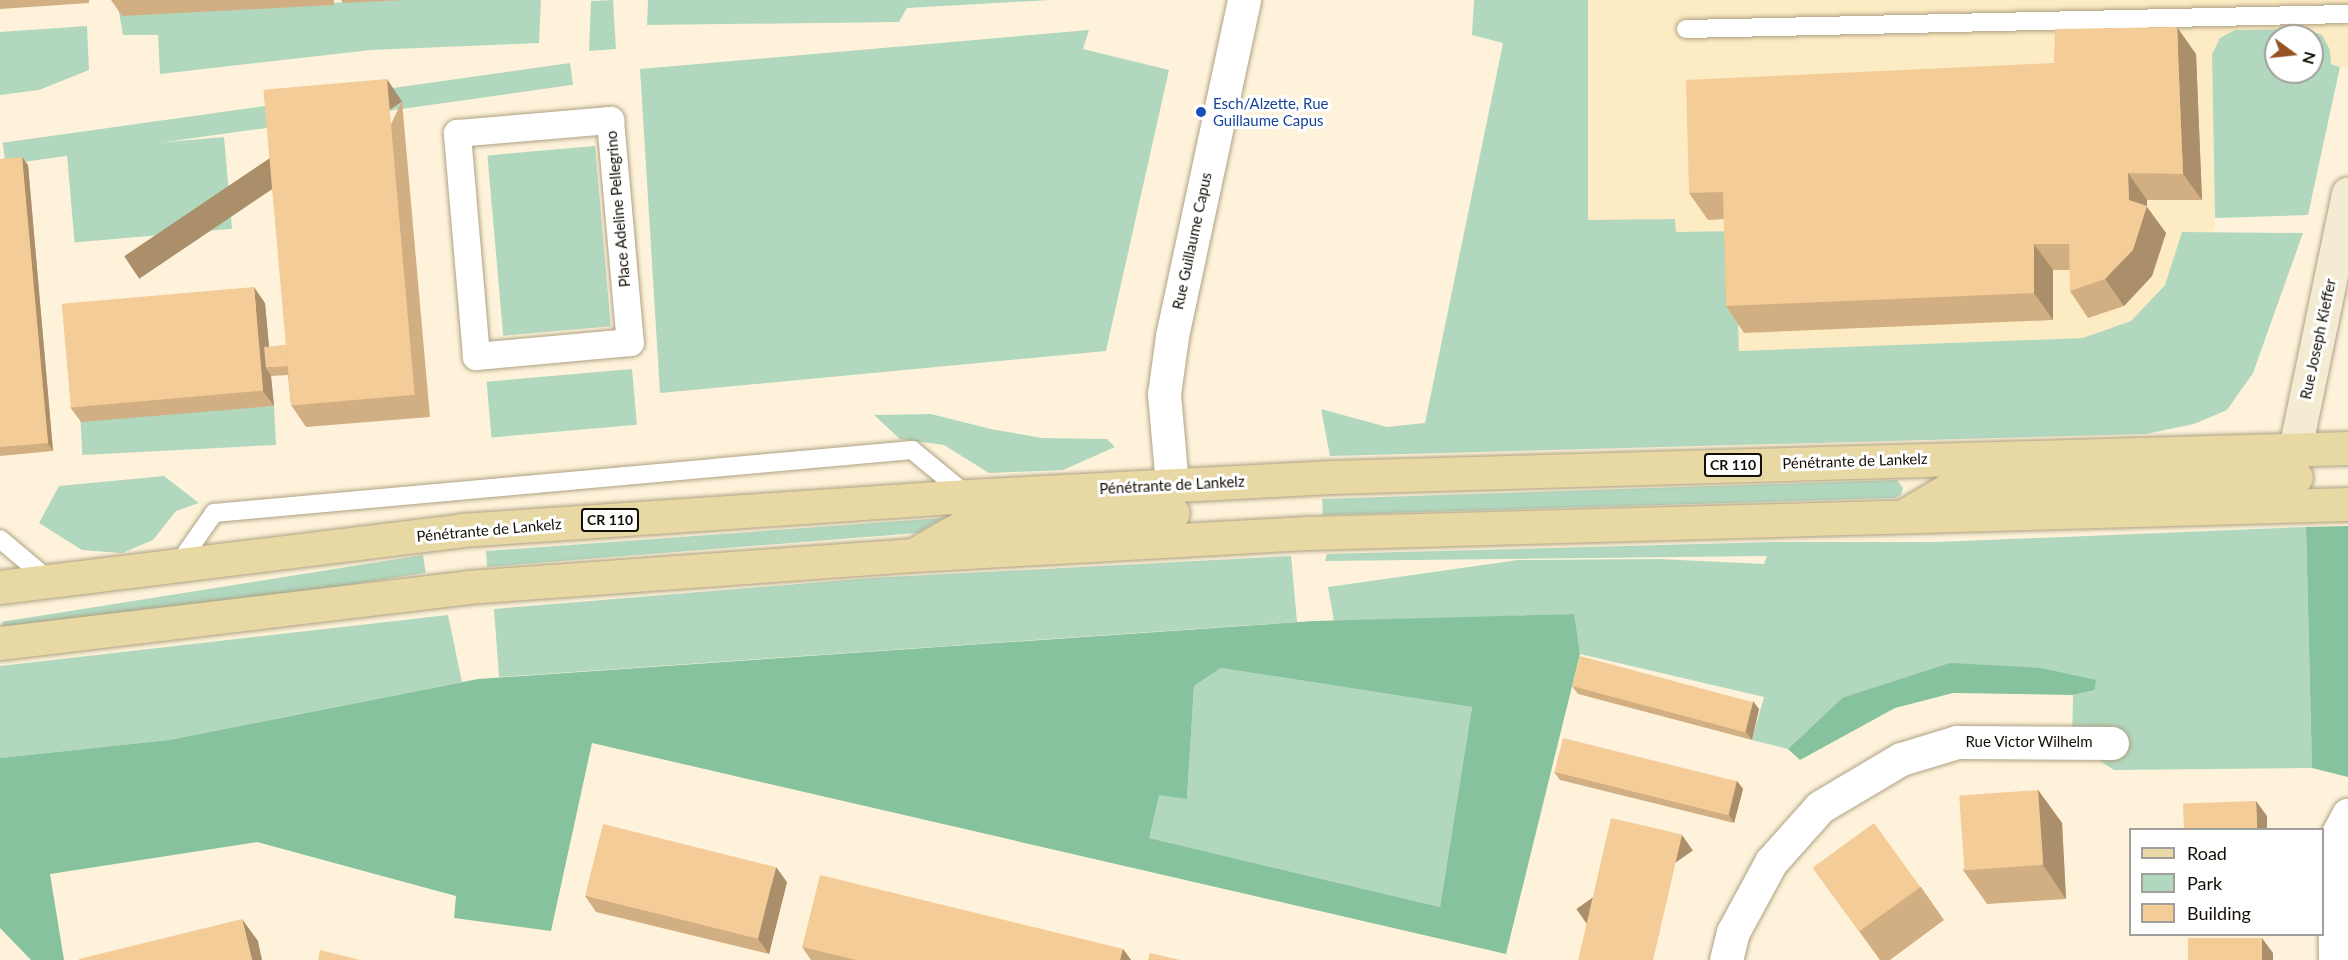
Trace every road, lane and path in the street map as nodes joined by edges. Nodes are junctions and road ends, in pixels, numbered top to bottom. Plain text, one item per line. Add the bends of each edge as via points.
1 (1244, 0) edge
2 (2348, 14) edge
3 (1686, 29) dead end
4 (2348, 193) edge
5 (476, 356) joint
6 (2348, 448) edge
7 (2296, 477) junction
8 (968, 496) junction
9 (2348, 504) edge
10 (1173, 513) junction
11 (0, 539) edge
12 (177, 566) junction
13 (50, 581) junction
14 (0, 587) edge
15 (0, 643) edge
16 (2112, 743) dead end
17 (2348, 815) edge
18 (1726, 960) edge
19 (2335, 960) edge

1 - 10 street, Rue Guillaume Capus via 1172,336 1164,394
2 - 3 lane
4 - 7 main road, Rue Joseph Kieffer
5 - 5 street, Place Adeline Pellegrino via 457,133 610,120 630,342
6 - 7 main road, Pénétrante de Lankelz
7 - 9 main road, Pénétrante de Lankelz
7 - 10 main road, Pénétrante de Lankelz / CR 110 via 1904,516 1310,533
7 - 10 main road, Pénétrante de Lankelz / CR 110 via 1332,477
8 - 10 main road, Pénétrante de Lankelz / CR 110
8 - 12 main road, Pénétrante de Lankelz / CR 110 via 461,530
8 - 12 lane via 912,450 214,513
10 - 15 main road, Pénétrante de Lankelz / CR 110 via 913,555 467,586
11 - 13 lane
12 - 13 main road, Pénétrante de Lankelz / CR 110
13 - 14 main road, Pénétrante de Lankelz / CR 110
16 - 18 street, Rue Victor Wilhelm via 1957,742 1901,759 1820,807 1771,862 1733,932
17 - 19 street via 2334,842

